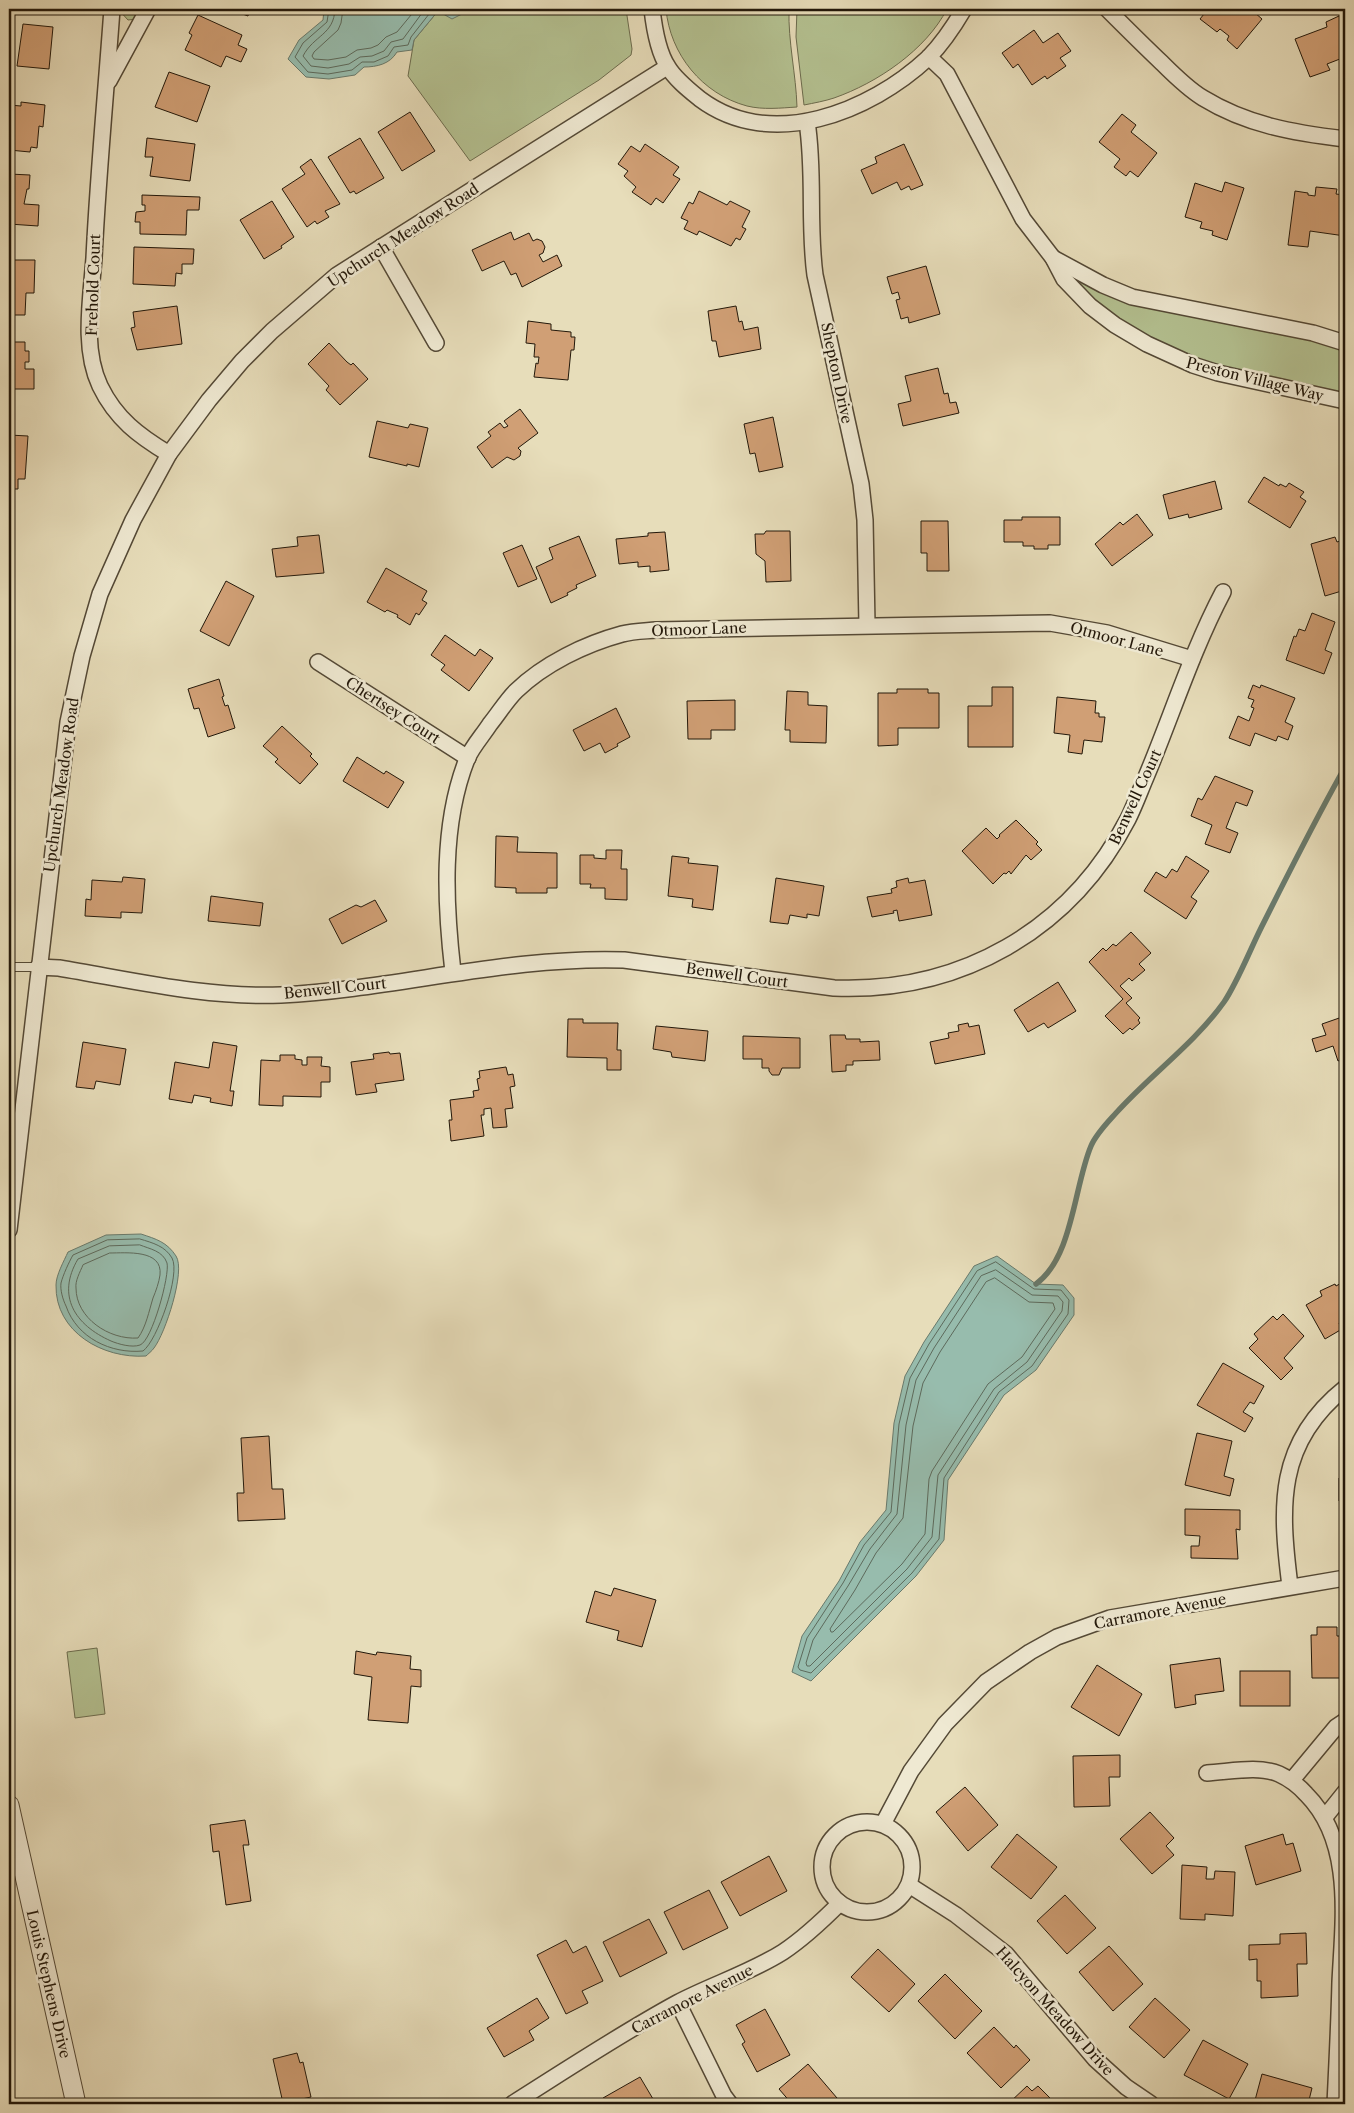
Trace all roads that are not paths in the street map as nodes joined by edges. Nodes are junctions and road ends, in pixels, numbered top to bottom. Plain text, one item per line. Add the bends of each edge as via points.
1 (112, 9) edge
2 (148, 9) edge
3 (652, 9) edge
4 (964, 9) edge
5 (1107, 9) edge
6 (929, 57) junction
7 (667, 67) junction
8 (107, 84) junction
9 (807, 122) junction
10 (1345, 139) edge
11 (380, 247) junction
12 (1053, 258) junction
13 (436, 344) dead end
14 (1345, 344) edge
15 (1345, 401) edge
16 (169, 454) junction
17 (1223, 592) dead end
18 (867, 625) junction
19 (1192, 659) junction
20 (318, 662) dead end
21 (468, 758) junction
22 (9, 967) edge
23 (38, 967) junction
24 (453, 972) junction
25 (9, 1230) edge
26 (1345, 1388) edge
27 (1345, 1578) edge
28 (1290, 1586) junction
29 (1345, 1720) edge
30 (1207, 1773) dead end
31 (1292, 1780) junction
32 (1345, 1792) edge
33 (9, 1806) edge
34 (1325, 1817) junction
35 (884, 1824) junction
36 (909, 1885) junction
37 (840, 1903) junction
38 (678, 2003) junction
39 (76, 2104) edge
40 (512, 2104) edge
41 (730, 2104) edge
42 (1151, 2104) edge
43 (1335, 2104) edge

1 - 8 street, Frehold Court
2 - 8 street, Frehold Court
3 - 7 street
4 - 6 street
5 - 10 street via 1201,97 1242,119 1265,126
6 - 9 street via 874,97
6 - 12 street, Preston Village Way via 947,74 1022,219
7 - 9 street via 689,90 727,115 768,124
7 - 11 street, Upchurch Meadow Road
8 - 16 street, Frehold Court via 96,211 90,335 93,362 99,385 112,407 132,431
9 - 18 street, Shepton Drive via 811,146 815,275 865,520
11 - 13 street
11 - 16 street, Upchurch Meadow Road via 337,275 272,331 209,400
12 - 14 street, Preston Village Way via 1132,297 1313,333
12 - 15 street, Preston Village Way via 1064,279 1090,306 1169,355 1218,372
16 - 23 street, Upchurch Meadow Road via 118,552 100,594 82,656 68,722
17 - 19 street, Benwell Court
18 - 19 street, Otmoor Lane via 1050,623 1107,634
18 - 21 street, Otmoor Lane via 690,628 623,634 564,657 537,674 516,691
19 - 24 street, Benwell Court via 1132,810 1109,851 1084,885 1054,915 1018,942 981,961 919,981 863,989 624,960 568,960
20 - 21 street, Chertsey Court
21 - 24 street, Otmoor Lane via 454,805 448,852
22 - 23 lane
23 - 24 street, Benwell Court via 243,995 329,991
23 - 25 street, Upchurch Meadow Road
26 - 28 street via 1325,1407 1303,1437 1290,1469 1283,1506
27 - 28 street, Carramore Avenue
28 - 35 street, Carramore Avenue via 1110,1618 1030,1652 986,1682 944,1724 911,1771
29 - 31 street
30 - 31 street via 1262,1770
31 - 34 street
32 - 34 street
33 - 39 street, Louis Stephens Drive
34 - 43 street via 1337,1848 1344,1897
35 - 36 street via 906,1842 912,1856 913,1871
35 - 37 street via 871,1821 852,1824 835,1834 827,1845 822,1870 831,1894
36 - 37 street via 897,1901 879,1911 866,1912
36 - 42 street, Halcyon Meadow Drive via 956,1915 1006,1954 1095,2059
37 - 38 street, Carramore Avenue via 806,1936 781,1953
38 - 40 street, Carramore Avenue
38 - 41 street

